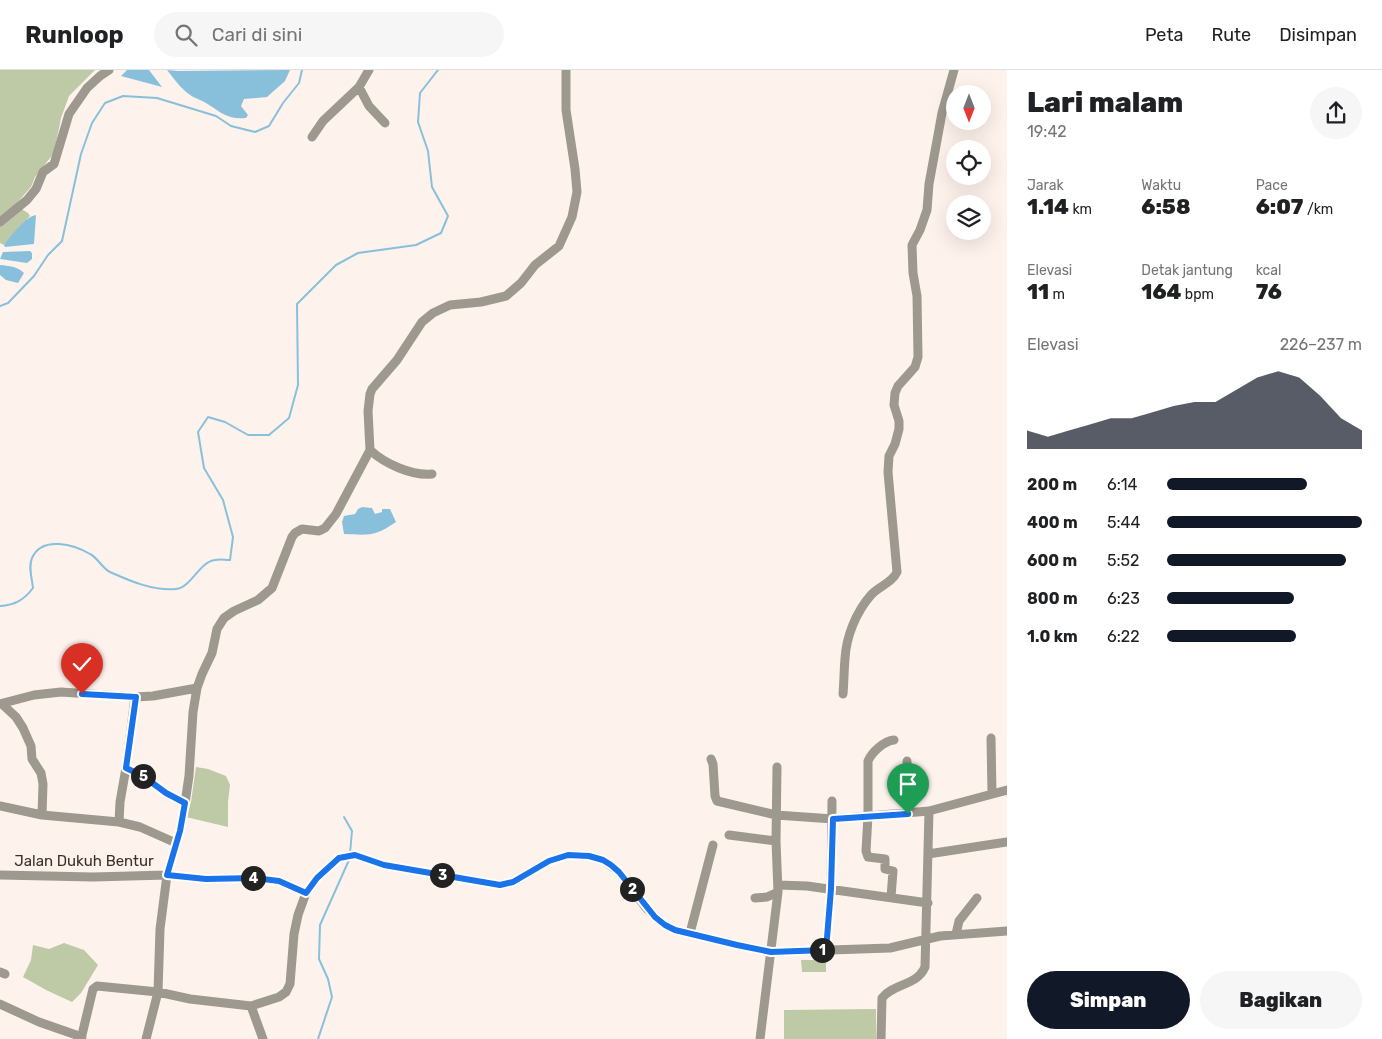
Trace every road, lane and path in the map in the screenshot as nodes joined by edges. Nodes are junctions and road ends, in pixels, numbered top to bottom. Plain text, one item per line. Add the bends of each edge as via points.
1 (109, 70) edge
2 (369, 70) edge
3 (566, 70) edge
4 (954, 70) edge
5 (359, 87) junction
6 (384, 123) dead end
7 (312, 137) dead end
8 (0, 222) edge
9 (370, 450) junction
10 (432, 474) dead end
11 (197, 688) junction
12 (844, 694) dead end
13 (136, 697) junction
14 (1, 704) edge
15 (991, 738) dead end
16 (894, 740) dead end
17 (711, 759) dead end
18 (907, 761) dead end
19 (777, 767) dead end
20 (126, 768) junction
21 (1007, 790) edge
22 (992, 794) junction
23 (832, 801) dead end
24 (185, 803) junction
25 (0, 806) edge
26 (929, 812) junction
27 (908, 814) junction
28 (42, 815) junction
29 (776, 815) junction
30 (868, 816) junction
31 (833, 819) junction
32 (119, 822) junction
33 (729, 835) dead end
34 (776, 841) junction
35 (1007, 842) edge
36 (176, 843) junction
37 (713, 845) dead end
38 (928, 854) junction
39 (0, 875) edge
40 (167, 875) junction
41 (778, 888) junction
42 (831, 889) junction
43 (306, 893) junction
44 (892, 897) junction
45 (755, 898) dead end
46 (977, 898) dead end
47 (928, 903) junction
48 (1007, 931) edge
49 (690, 933) junction
50 (956, 934) junction
51 (927, 939) junction
52 (826, 950) junction
53 (771, 952) junction
54 (158, 992) junction
55 (0, 1004) edge
56 (251, 1006) junction
57 (81, 1038) edge
58 (146, 1039) edge
59 (263, 1039) edge
60 (760, 1039) edge
61 (881, 1039) edge

1 - 8 street via 87,88 69,114 54,164 43,172 27,200
2 - 5 street
3 - 9 street via 566,110 577,192 562,242 506,296 450,305 422,322 400,356 372,389 368,411
4 - 12 street via 942,113 927,210 912,245 918,357 915,367 898,386 894,397 899,429 889,456 888,472 897,572 871,595 851,630 844,660
5 - 6 street via 369,106
5 - 7 street
9 - 10 street via 406,470
9 - 11 street via 328,526 319,531 302,529 295,533 272,588 258,600 224,618 217,629 212,653
11 - 13 street
11 - 24 street
13 - 14 street via 61,692
13 - 20 street
14 - 28 street via 23,728 31,746 32,759 41,773
15 - 22 street
16 - 30 street via 888,740 868,761
17 - 29 street via 717,801
18 - 27 street
19 - 29 street
20 - 24 street
20 - 32 street
21 - 22 street
22 - 26 street
23 - 31 street
24 - 36 street
25 - 28 street
26 - 27 street
26 - 38 street
27 - 30 street
28 - 32 street
29 - 31 street
29 - 34 street
30 - 31 street
30 - 44 street via 866,854 868,857 885,858 885,869 893,871
31 - 42 street
32 - 36 street via 140,827
33 - 34 street
34 - 41 street
35 - 38 street
36 - 40 street
37 - 49 street
38 - 47 street
39 - 40 street, Jalan Dukuh Bentur
40 - 43 street, Jalan Dukuh Bentur via 279,881
40 - 54 street, Jalan Dukuh Bentur via 160,929
41 - 42 street
41 - 45 street via 767,897
41 - 53 street
42 - 44 street
42 - 52 street
43 - 49 street via 327,868 344,856 355,855 384,865 500,885 513,882 549,861 568,855 589,856 603,860 619,872 660,921 675,930
43 - 56 street via 294,934 289,989 279,997
44 - 47 street
46 - 50 street via 959,921
47 - 51 street
48 - 50 street
49 - 53 street
50 - 51 street
51 - 52 street via 890,948
51 - 61 street via 925,967 921,975 882,998
52 - 53 street
53 - 60 street
54 - 56 street
54 - 57 street via 95,988
54 - 58 street, Jalan Dukuh Bentur
55 - 57 street
56 - 59 street

